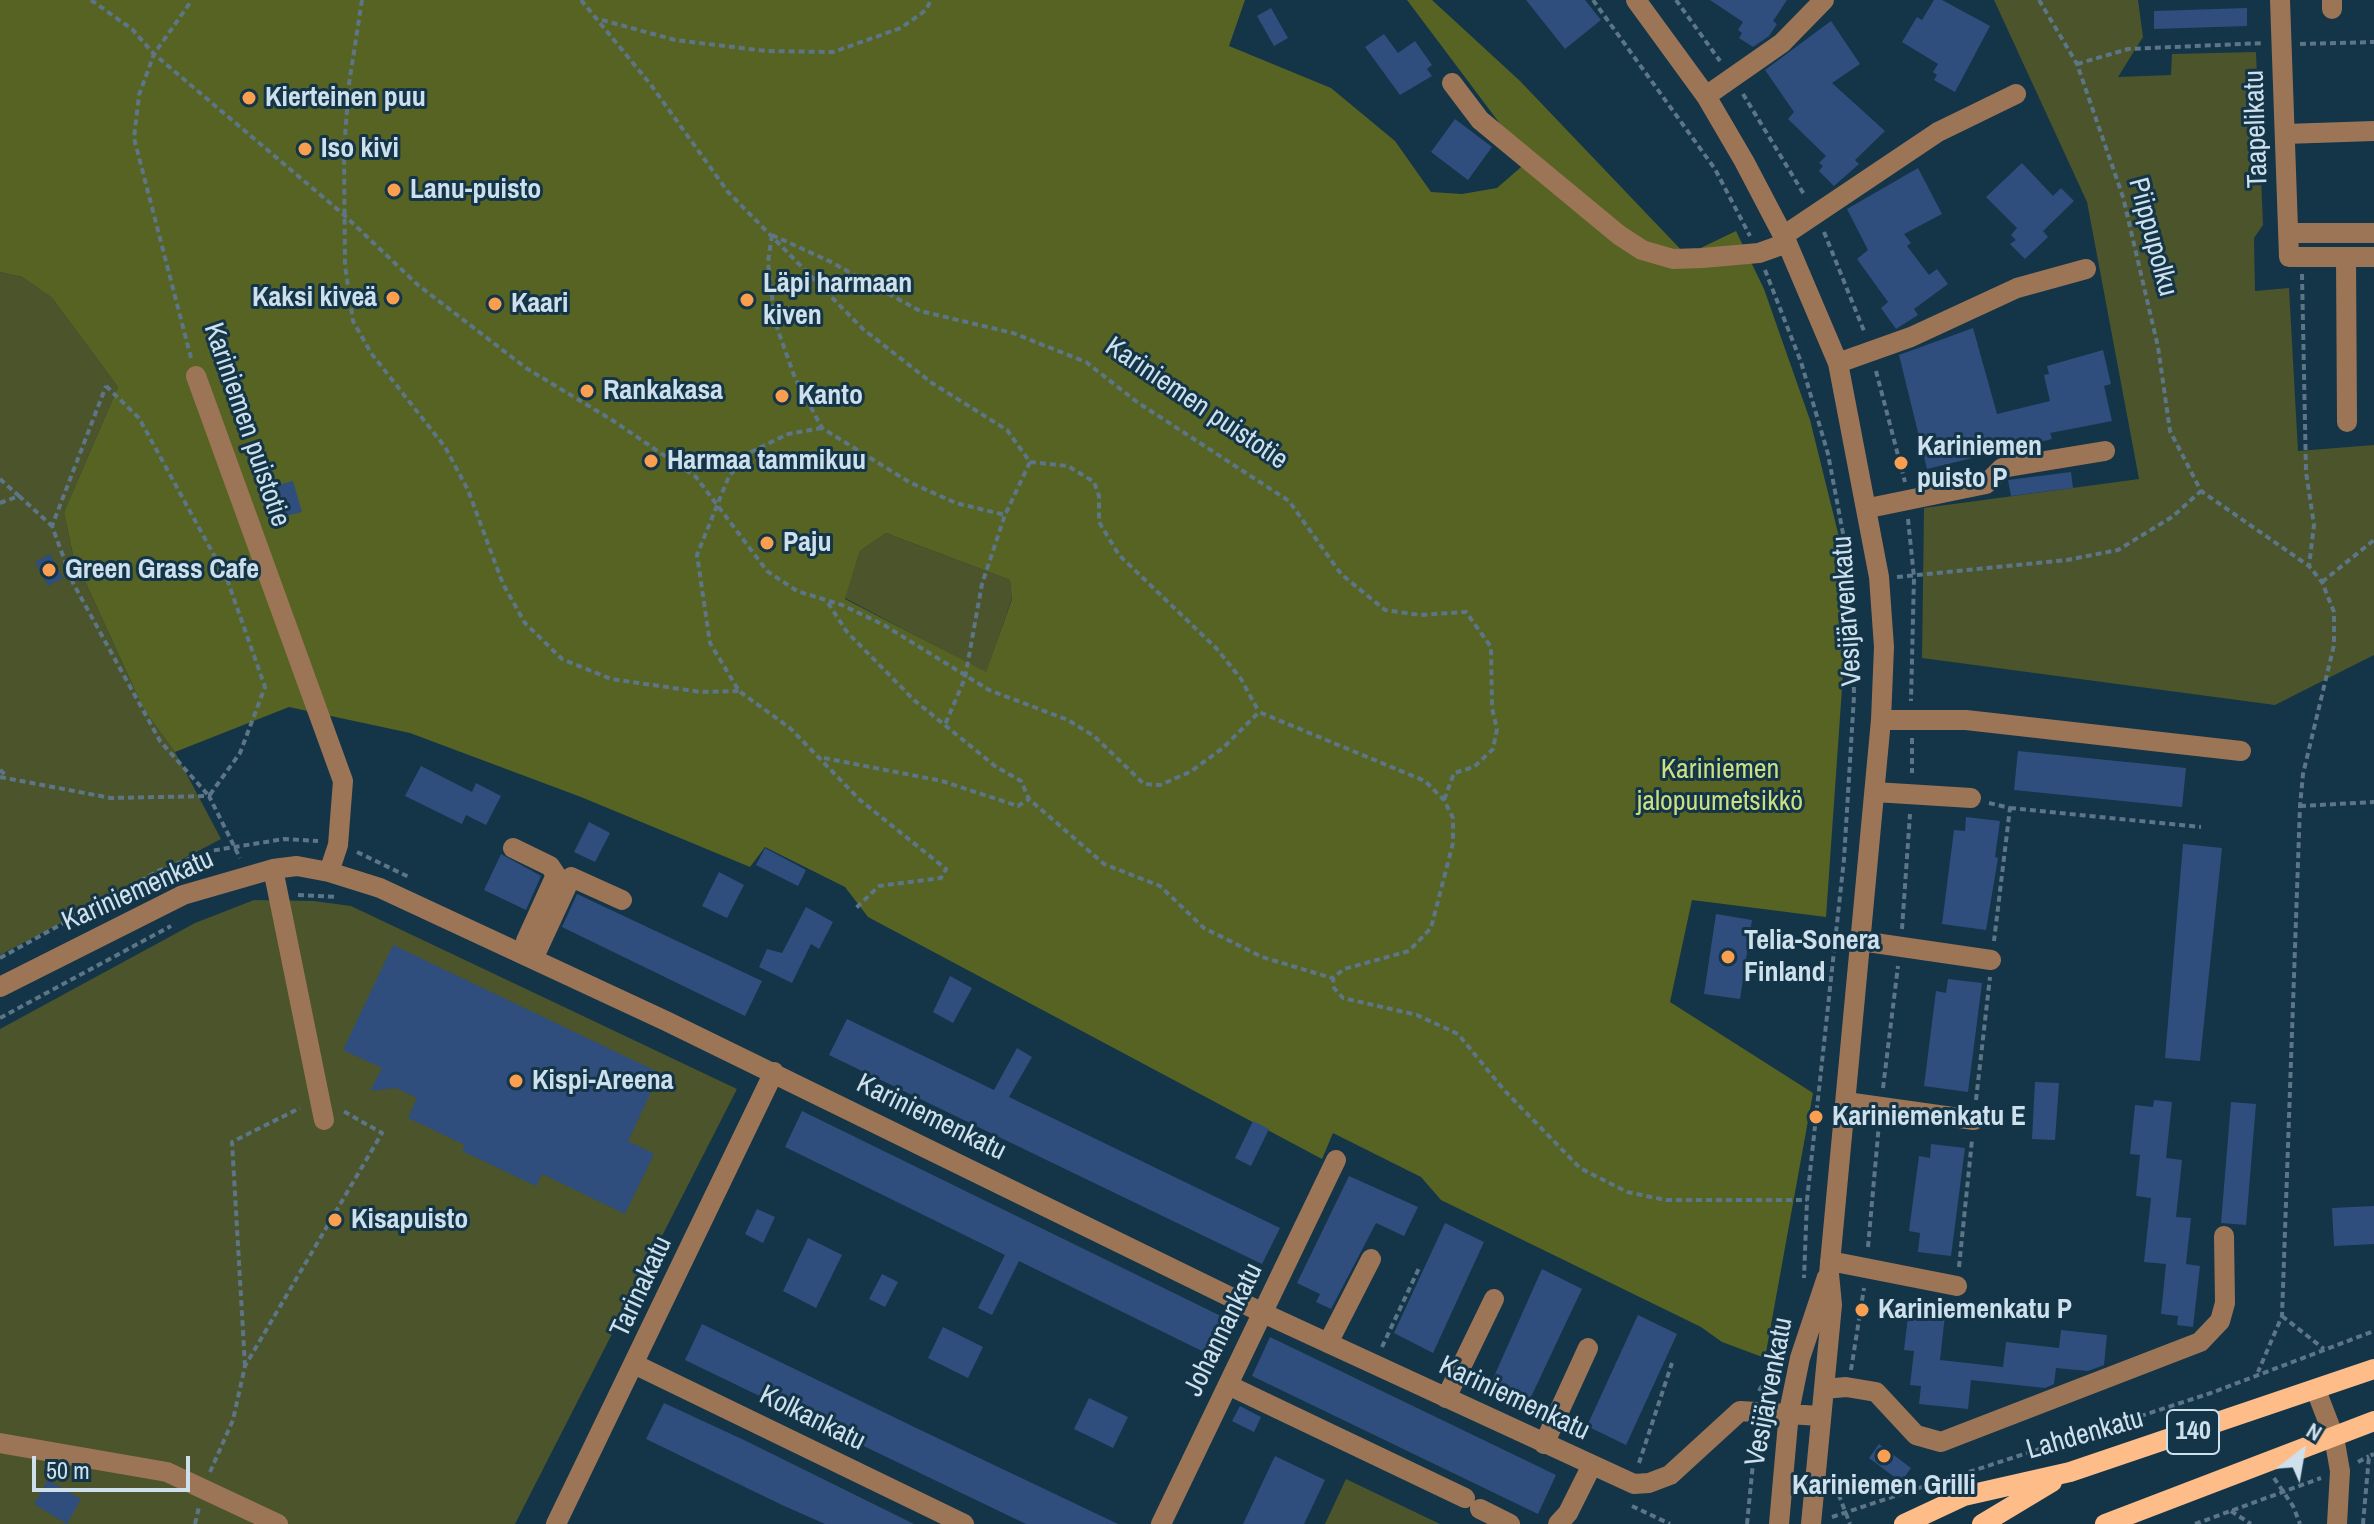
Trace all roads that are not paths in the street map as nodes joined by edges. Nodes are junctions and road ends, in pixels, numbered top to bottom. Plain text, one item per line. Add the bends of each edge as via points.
1 (1636, 0) edge
2 (1824, 0) edge
3 (2280, 0) edge
4 (1452, 83) dead end
5 (2016, 94) dead end
6 (1706, 96) junction
7 (2374, 131) edge
8 (2285, 134) junction
9 (2289, 233) junction
10 (2374, 233) edge
11 (1785, 240) junction
12 (2346, 257) junction
13 (2374, 257) edge
14 (2086, 269) dead end
15 (1838, 363) junction
16 (196, 376) road end
17 (2347, 422) dead end
18 (2105, 451) dead end
19 (1869, 508) junction
20 (1881, 720) junction
21 (2241, 751) dead end
22 (1875, 792) junction
23 (1971, 798) road end
24 (513, 848) dead end
25 (273, 869) junction
26 (329, 872) junction
27 (622, 900) dead end
28 (1861, 941) junction
29 (526, 956) junction
30 (1991, 960) road end
31 (0, 987) edge
32 (774, 1072) junction
33 (1846, 1102) junction
34 (324, 1120) dead end
35 (1974, 1120) road end
36 (1336, 1160) dead end
37 (2224, 1236) dead end
38 (1371, 1259) dead end
39 (1830, 1267) junction
40 (1957, 1286) road end
41 (1494, 1299) dead end
42 (1263, 1313) junction
43 (1328, 1343) junction
44 (1588, 1348) dead end
45 (636, 1365) junction
46 (2374, 1369) edge
47 (1228, 1385) junction
48 (1824, 1389) junction
49 (2316, 1390) junction
50 (1446, 1398) junction
51 (1789, 1412) junction
52 (1820, 1416) junction
53 (2374, 1421) edge
54 (2334, 1437) junction
55 (0, 1443) edge
56 (1544, 1444) junction
57 (1592, 1465) junction
58 (2070, 1472) junction
59 (1817, 1522) edge
60 (278, 1524) edge
61 (556, 1524) edge
62 (964, 1524) edge
63 (1161, 1524) edge
64 (1510, 1524) edge
65 (1558, 1524) edge
66 (1779, 1524) edge
67 (1904, 1524) edge
68 (1982, 1524) edge
69 (2105, 1524) edge
70 (2337, 1524) edge

1 - 6 street, Vesijärvenkatu
2 - 6 street via 1782,43
3 - 8 street, Taapelikatu
4 - 11 street via 1480,120 1642,250 1673,259 1759,253
5 - 11 street via 1938,132
6 - 11 street, Vesijärvenkatu
7 - 8 street
8 - 9 street, Taapelikatu
9 - 10 street
9 - 12 street, Taapelikatu via 2289,257
11 - 15 street, Vesijärvenkatu
12 - 13 street
12 - 17 street
14 - 15 street via 2017,288 1911,337
15 - 19 street, Vesijärvenkatu
16 - 26 street, Kariniemen puistotie via 343,781 338,845
18 - 19 street via 2002,468 1986,484
19 - 20 street, Vesijärvenkatu via 1884,647
20 - 21 street via 1966,720
20 - 22 street, Vesijärvenkatu
22 - 23 street
22 - 28 street, Vesijärvenkatu
24 - 29 street via 550,866 556,875
25 - 26 street, Kariniemenkatu via 297,866
25 - 31 street, Kariniemenkatu via 183,895
25 - 34 street
26 - 29 street, Kariniemenkatu via 380,888
27 - 29 street via 571,877
28 - 30 street
28 - 33 street, Vesijärvenkatu
29 - 32 street, Kariniemenkatu
32 - 42 street, Kariniemenkatu
32 - 45 street, Tarinakatu
33 - 35 street
33 - 39 street, Vesijärvenkatu
36 - 42 street, Johannankatu
37 - 48 street via 2225,1303 2220,1321 2200,1342 1941,1442 1916,1435 1876,1392
38 - 43 street
39 - 40 street
39 - 48 street, Vesijärvenkatu
39 - 51 street, Vesijärvenkatu via 1800,1358
41 - 50 street
42 - 43 street, Kariniemenkatu
42 - 47 street, Johannankatu
43 - 50 street, Kariniemenkatu
44 - 56 street
45 - 61 street, Tarinakatu
45 - 62 street, Kolkankatu
46 - 49 main road, Lahdenkatu / 140
47 - 63 street, Johannankatu
47 - 64 street
48 - 52 street, Vesijärvenkatu
49 - 54 street
49 - 58 main road, Lahdenkatu / 140
50 - 56 street, Kariniemenkatu
51 - 52 street, Kariniemenkatu
51 - 57 street, Kariniemenkatu via 1760,1400 1740,1411 1670,1475 1649,1483 1634,1484
51 - 66 street, Vesijärvenkatu
52 - 59 street, Vesijärvenkatu
53 - 54 main road, 140
54 - 69 main road, 140
54 - 70 street via 2340,1471
55 - 60 street via 167,1472
56 - 57 street, Kariniemenkatu
57 - 65 street
58 - 67 main road, Lahdenkatu / 140 via 1964,1496
58 - 68 main road

